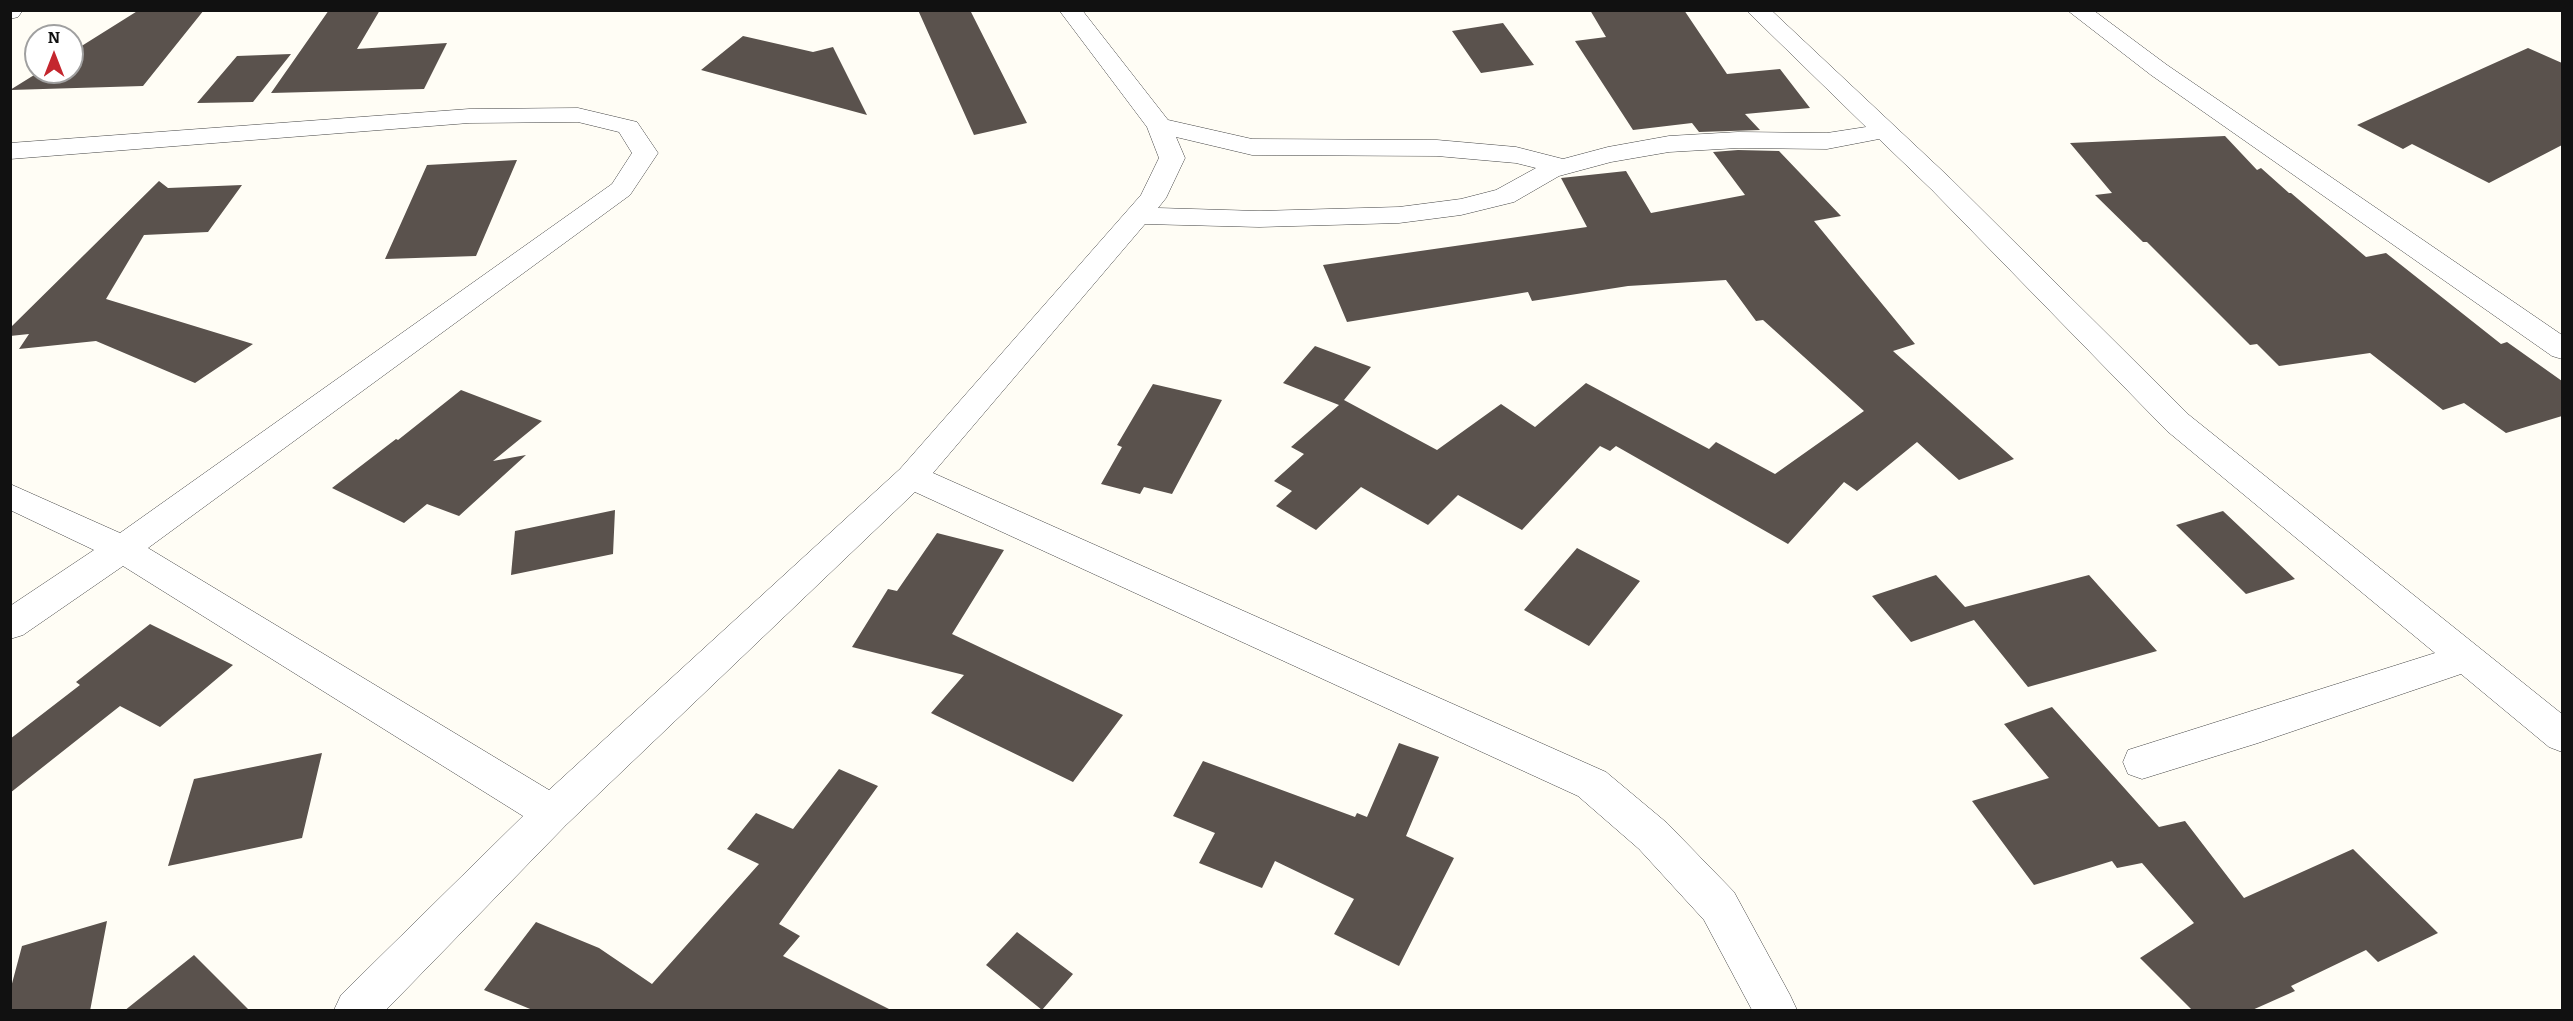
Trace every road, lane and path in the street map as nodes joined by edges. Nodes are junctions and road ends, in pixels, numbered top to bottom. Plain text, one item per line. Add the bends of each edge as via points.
1 (1070, 10) edge
2 (1756, 10) edge
3 (2078, 10) edge
4 (1159, 126) junction
5 (1884, 131) junction
6 (10, 151) edge
7 (1563, 167) junction
8 (1137, 216) junction
9 (2562, 349) edge
10 (911, 477) junction
11 (10, 496) edge
12 (123, 549) junction
13 (10, 625) edge
14 (2466, 658) junction
15 (2562, 736) edge
16 (2142, 762) dead end
17 (552, 813) junction
18 (356, 1011) edge
19 (1775, 1011) edge

1 - 4 street
2 - 5 street
3 - 9 street
4 - 7 street via 1252,147 1437,148 1516,155
4 - 8 street via 1172,158 1153,198
5 - 7 street via 1827,141 1669,144
5 - 14 street via 2178,423
6 - 12 street via 470,116 578,115 628,127 645,153 621,189
7 - 8 street via 1505,196 1461,207 1399,215 1259,219
8 - 10 street
10 - 17 street
10 - 19 street via 1592,784 1653,836 1719,906
11 - 12 street
12 - 13 street
12 - 17 street
14 - 15 street
14 - 16 street
17 - 18 street

